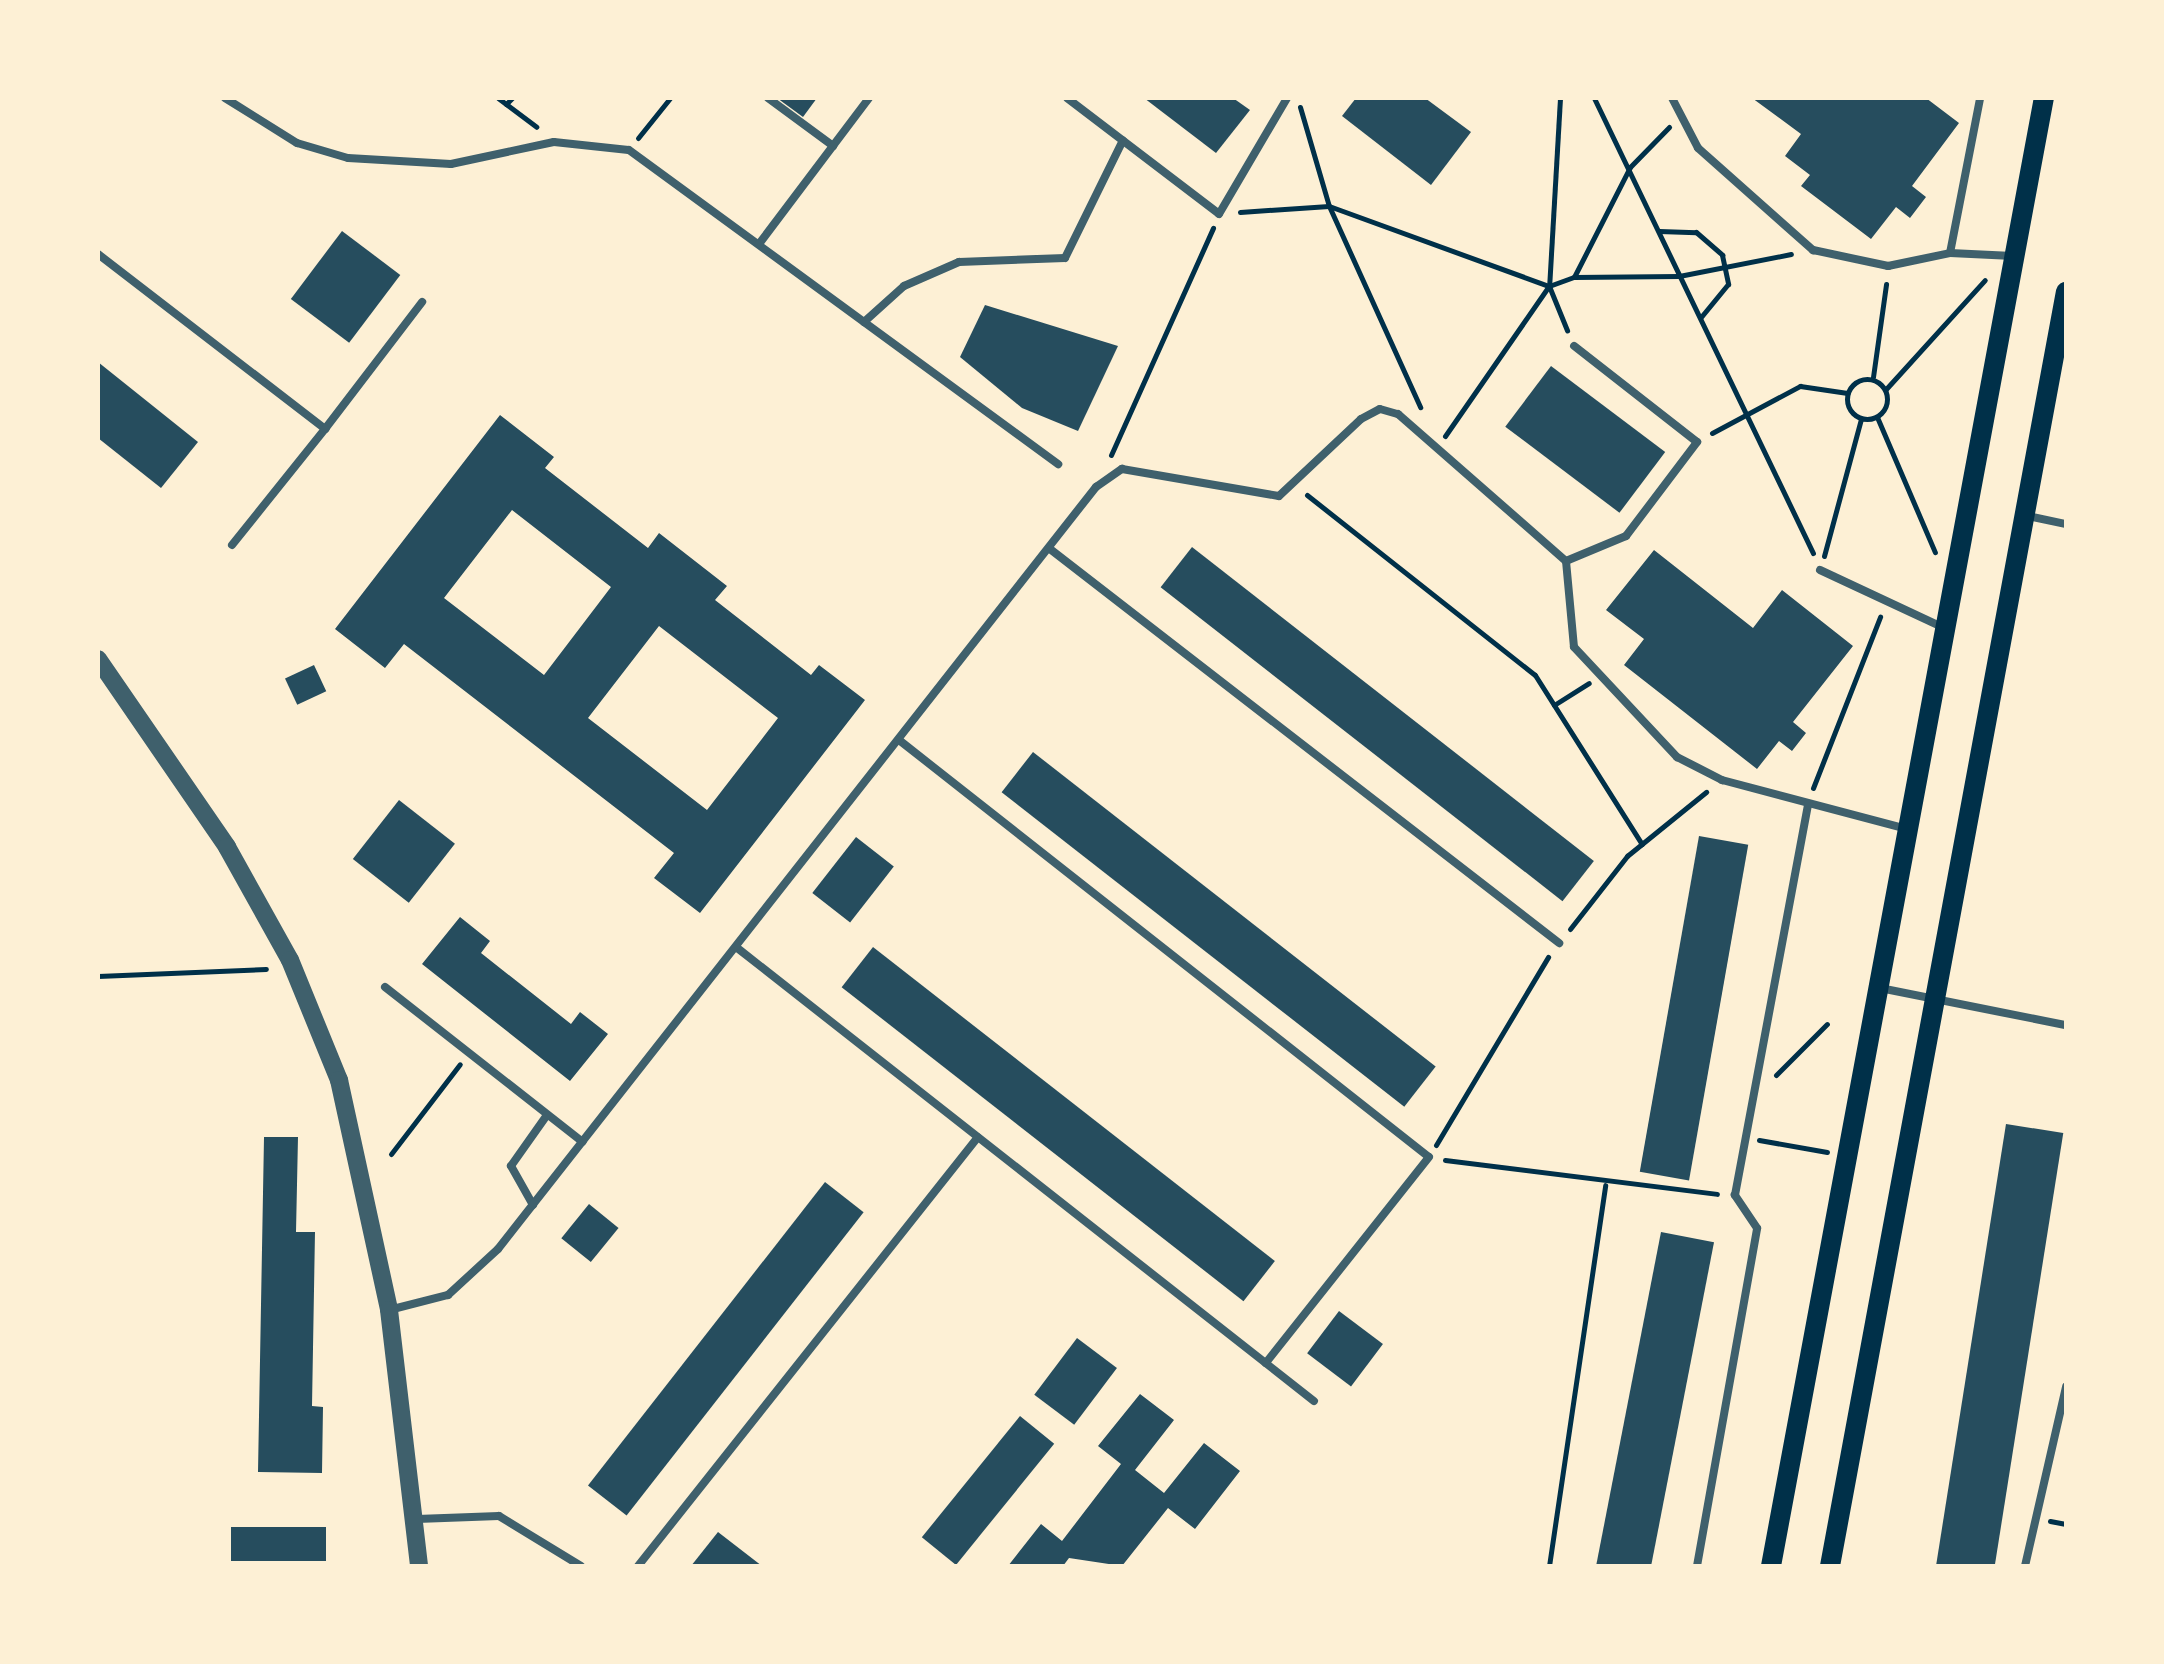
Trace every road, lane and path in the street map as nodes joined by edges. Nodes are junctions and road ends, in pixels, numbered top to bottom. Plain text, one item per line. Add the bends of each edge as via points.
1 (225, 98) edge
2 (498, 98) edge
3 (512, 98) edge
4 (670, 98) edge
5 (768, 98) edge
6 (870, 98) edge
7 (1066, 98) edge
8 (1287, 98) edge
9 (1298, 98) edge
10 (1560, 98) edge
11 (1594, 98) edge
12 (1672, 98) edge
13 (1980, 98) edge
14 (2044, 98) edge
15 (506, 104) junction
16 (1661, 108) dead end
17 (1676, 119) junction
18 (1124, 140) junction
19 (554, 142) junction
20 (833, 146) junction
21 (629, 150) junction
22 (1630, 167) junction
23 (1329, 206) junction
24 (1220, 214) junction
25 (1659, 231) junction
26 (759, 244) junction
27 (1813, 250) junction
28 (1950, 253) junction
29 (98, 254) edge
30 (2017, 256) junction
31 (1888, 266) junction
32 (1726, 267) junction
33 (1679, 276) junction
34 (1989, 276) dead end
35 (1574, 277) junction
36 (1548, 286) junction
37 (2066, 292) edge
38 (422, 302) dead end
39 (1700, 318) junction
40 (864, 322) junction
41 (1574, 346) joint
42 (1873, 378) junction
43 (1886, 389) junction
44 (1847, 392) junction
45 (1422, 412) dead end
46 (1746, 412) junction
47 (1877, 417) junction
48 (1861, 419) junction
49 (325, 429) junction
50 (1430, 429) dead end
51 (1697, 442) junction
52 (1438, 446) junction
53 (1058, 464) dead end
54 (1297, 486) junction
55 (1096, 487) junction
56 (2028, 516) junction
57 (2066, 524) edge
58 (232, 544) dead end
59 (1050, 548) junction
60 (1936, 556) dead end
61 (1566, 561) junction
62 (1820, 570) junction
63 (1885, 605) junction
64 (1948, 628) junction
65 (98, 659) edge
66 (1595, 679) junction
67 (1554, 705) junction
68 (899, 740) junction
69 (1808, 804) junction
70 (1910, 828) junction
71 (1642, 844) dead end
72 (1559, 943) dead end
73 (736, 947) junction
74 (266, 969) dead end
75 (98, 976) edge
76 (385, 987) dead end
77 (1880, 988) junction
78 (1937, 1000) junction
79 (1827, 1024) dead end
80 (2066, 1025) edge
81 (468, 1054) junction
82 (1753, 1098) junction
83 (546, 1115) junction
84 (978, 1137) junction
85 (1746, 1137) junction
86 (582, 1142) junction
87 (391, 1154) dead end
88 (1850, 1157) junction
89 (1429, 1158) junction
90 (1606, 1185) junction
91 (1735, 1195) junction
92 (533, 1205) junction
93 (388, 1310) junction
94 (1266, 1363) junction
95 (2066, 1386) edge
96 (1314, 1401) dead end
97 (412, 1519) junction
98 (419, 1566) edge
99 (580, 1566) edge
100 (638, 1566) edge
101 (1549, 1566) edge
102 (1697, 1566) edge
103 (1770, 1566) edge
104 (1830, 1566) edge
105 (2025, 1566) edge

1 - 19 lane via 297,143 348,158 451,164
2 - 15 path
3 - 15 path
4 - 21 path
5 - 20 lane
6 - 20 lane
7 - 18 lane
8 - 24 lane
9 - 23 path
10 - 36 path
11 - 22 path
12 - 17 lane
13 - 28 lane
14 - 30 main road
15 - 19 path
16 - 17 path
17 - 22 path
17 - 27 lane
18 - 24 lane
18 - 40 lane via 1065,258 960,262 904,286
19 - 21 lane
20 - 26 lane
21 - 26 lane
22 - 25 path
22 - 35 path
23 - 24 path
23 - 36 path
23 - 45 path
24 - 55 path
25 - 32 path via 1696,232
25 - 33 path
26 - 40 lane
27 - 31 lane
27 - 32 path
28 - 30 lane
28 - 31 lane
29 - 49 lane
30 - 64 main road
31 - 42 path
32 - 33 path
32 - 39 path via 1721,298
33 - 35 path
33 - 39 path
34 - 43 path
35 - 36 path
36 - 41 path
36 - 52 path
37 - 56 main road
38 - 49 lane
39 - 46 path
40 - 53 lane
41 - 51 lane
42 - 43 path
42 - 44 path
43 - 47 path
44 - 46 path via 1800,386
44 - 48 path
46 - 51 path
46 - 62 path
47 - 48 path
47 - 60 path
48 - 62 path
49 - 58 lane
50 - 52 path
51 - 61 lane via 1626,536
52 - 54 lane via 1380,409
52 - 61 lane
54 - 55 lane via 1263,498 1133,469
54 - 67 path via 1535,675
55 - 59 lane
56 - 57 lane
56 - 78 main road
59 - 68 lane
59 - 72 lane
61 - 66 lane via 1565,614
62 - 63 lane
63 - 64 lane
63 - 69 path
64 - 70 main road
65 - 93 street via 226,847 290,960 339,1080
66 - 67 path
66 - 69 lane via 1697,770
67 - 71 path
68 - 73 lane
68 - 89 lane
69 - 70 lane
69 - 82 lane
70 - 77 main road
73 - 84 lane
73 - 86 lane
74 - 75 path
76 - 81 lane
77 - 78 lane
77 - 88 main road
78 - 80 lane
78 - 104 main road
79 - 82 path
81 - 83 lane
81 - 87 path
82 - 85 lane
83 - 86 lane
83 - 92 lane via 511,1166
84 - 94 lane
84 - 100 lane
85 - 88 path
85 - 91 lane
86 - 92 lane
88 - 103 main road
89 - 90 path
89 - 94 lane
90 - 91 path
90 - 101 path
91 - 102 lane via 1757,1228
92 - 93 lane via 448,1295
93 - 97 street
94 - 96 lane
95 - 105 lane
97 - 98 street
97 - 99 lane via 498,1516

